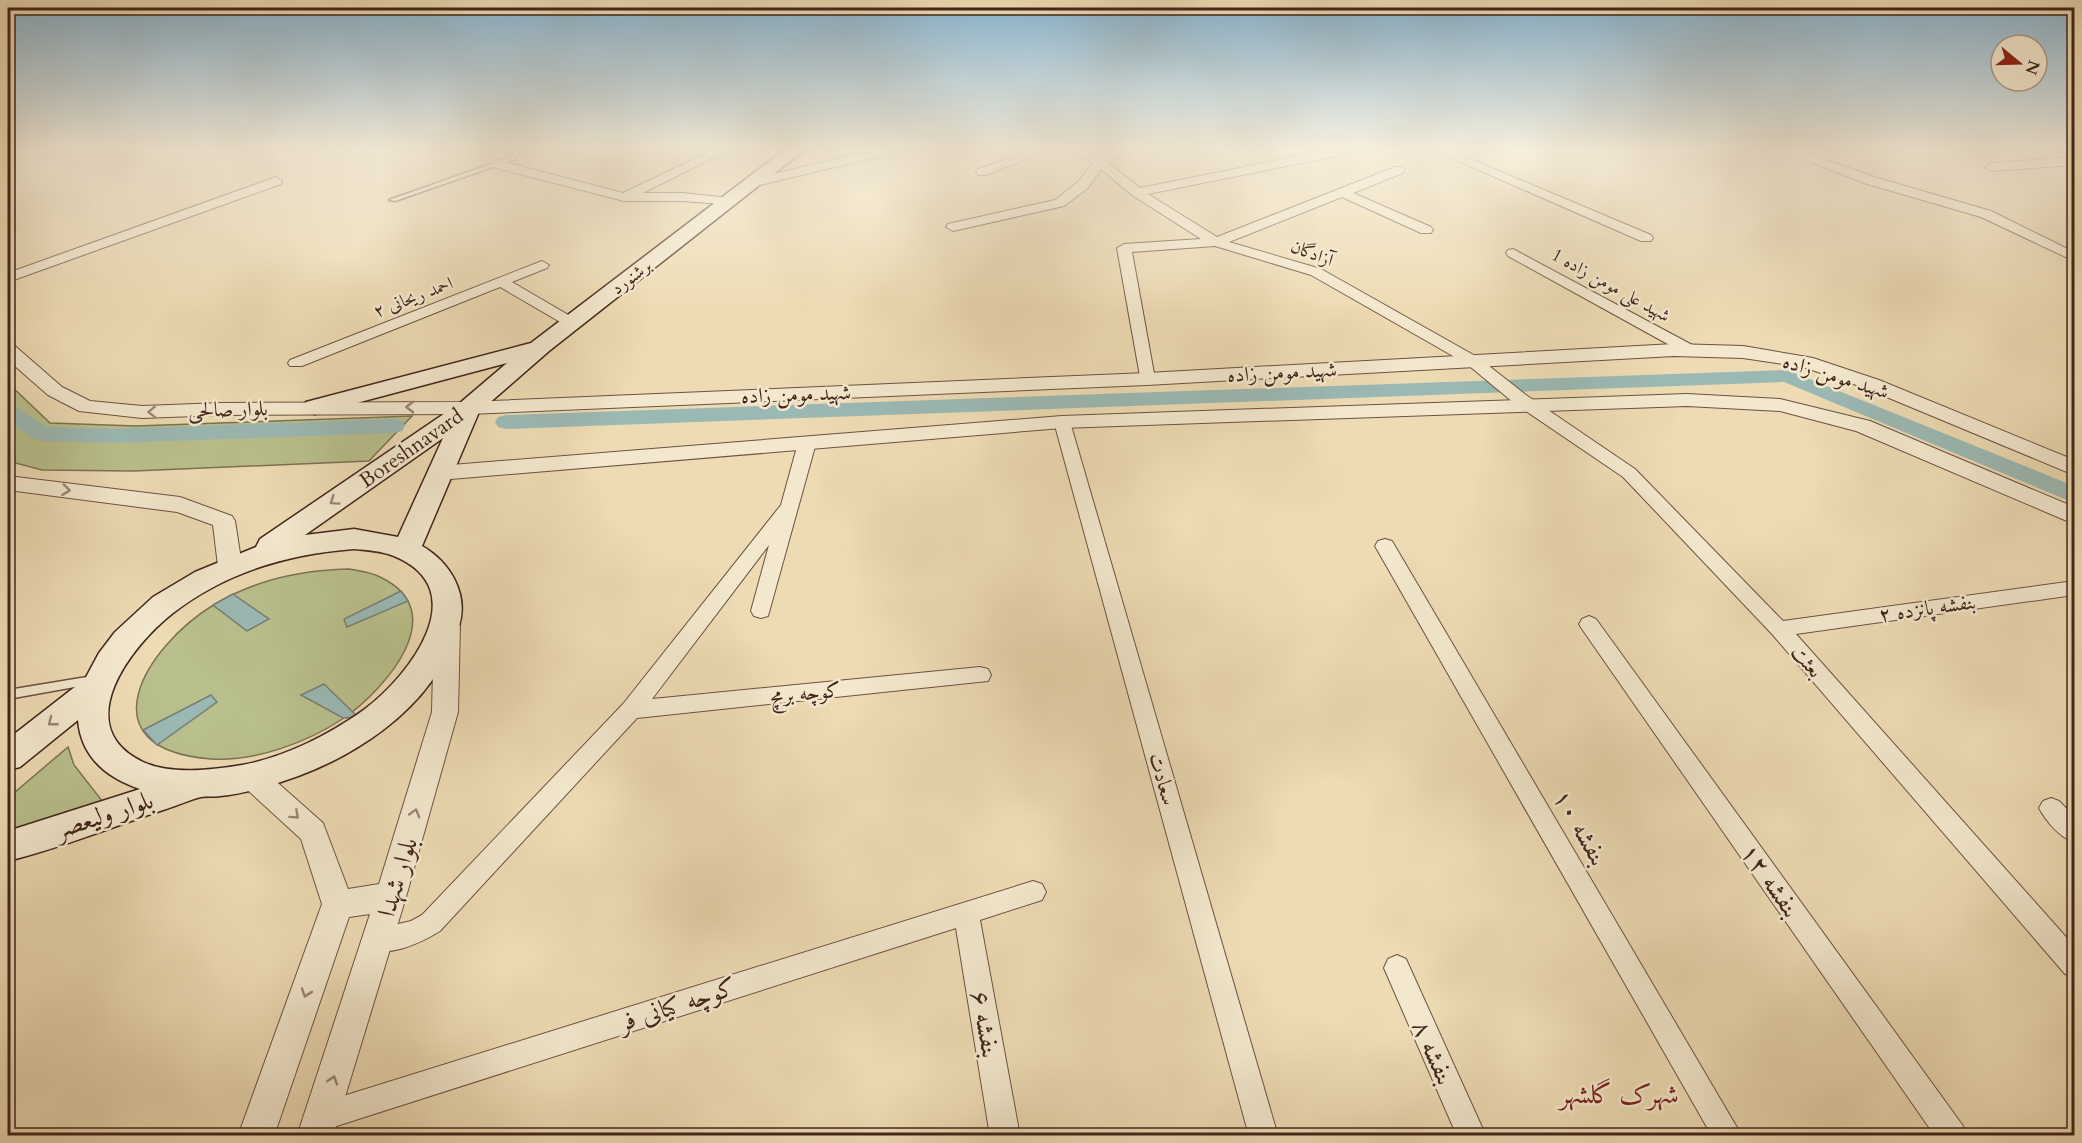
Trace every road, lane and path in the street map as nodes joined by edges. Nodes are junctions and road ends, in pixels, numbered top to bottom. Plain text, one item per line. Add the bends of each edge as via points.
1 (214, 203) edge
2 (727, 203) edge
3 (1053, 203) edge
4 (1155, 203) edge
5 (1317, 203) edge
6 (1364, 203) edge
7 (1564, 203) edge
8 (1949, 203) edge
9 (953, 227) dead end
10 (1426, 230) dead end
11 (1646, 238) dead end
12 (1216, 242) junction
13 (1513, 253) dead end
14 (2074, 257) edge
15 (542, 265) dead end
16 (8, 278) edge
17 (503, 283) junction
18 (572, 323) junction
19 (541, 346) junction
20 (8, 350) edge
21 (1690, 350) junction
22 (1473, 362) junction
23 (296, 363) dead end
24 (1490, 375) joint
25 (1147, 379) junction
26 (1528, 404) junction
27 (315, 407) junction
28 (469, 408) junction
29 (1062, 422) junction
30 (807, 443) junction
31 (2074, 468) edge
32 (439, 473) junction
33 (8, 483) edge
34 (789, 507) junction
35 (2074, 516) edge
36 (1385, 546) dead end
37 (406, 550) junction
38 (243, 561) junction
39 (2074, 588) edge
40 (761, 611) dead end
41 (447, 613) junction
42 (1589, 624) dead end
43 (1779, 629) junction
44 (980, 675) dead end
45 (99, 683) junction
46 (8, 696) edge
47 (631, 710) junction
48 (8, 757) edge
49 (251, 776) junction
50 (201, 783) junction
51 (2051, 808) dead end
52 (2074, 832) edge
53 (8, 846) edge
54 (1033, 892) dead end
55 (391, 897) junction
56 (338, 904) junction
57 (966, 913) junction
58 (378, 940) junction
59 (2074, 965) edge
60 (1397, 968) dead end
61 (318, 1126) edge
62 (256, 1136) edge
63 (1005, 1136) edge
64 (1264, 1136) edge
65 (1472, 1136) edge
66 (1728, 1136) edge
67 (1953, 1136) edge

1 - 16 street
2 - 18 main road, برشنورد
3 - 9 street
4 - 12 street, آزادگان
5 - 12 street
6 - 10 street
7 - 11 street
8 - 14 street via 1986,214
12 - 22 street, آزادگان via 1316,272
12 - 25 street via 1124,248
13 - 21 street, شهید علی مومن زاده 1
15 - 17 street, احمد ریحانی ۲
17 - 18 street
17 - 23 street, احمد ریحانی ۲
18 - 19 main road, برشنورد
19 - 27 main road
19 - 28 main road, برشنورد
27 -> 20 street, بلوار صالحی via 142,412 86,407 55,390
21 - 22 street, شهید مومن زاده
21 - 31 street, شهید مومن زاده via 1743,352 1806,362 1872,384
22 - 24 street, آزادگان
22 - 25 street, شهید مومن زاده
24 - 26 street, بعثت
25 - 28 street, شهید مومن زاده
26 - 29 street
26 - 35 street via 1687,400 1780,405 1863,426
26 - 43 street, بعثت via 1629,472
28 -> 27 street, بلوار صالحی
28 - 32 main road, Boreshnavard
28 -> 38 main road, Boreshnavard
29 - 30 street
29 - 64 street, سعادت
30 - 32 street
30 - 34 street
32 - 37 main road, Boreshnavard
33 -> 38 street via 180,505 224,521
34 - 40 street
34 - 47 street
36 - 66 street, بنفشه ۱۰
37 - 38 main road via 354,539 323,541 290,546
37 - 41 main road via 433,568 447,599
38 - 45 main road via 184,591 154,612 129,636
39 - 43 street, بنفشه پانزده ۲
41 - 49 main road via 443,632 425,668 378,717 329,747
55 -> 41 street, بلوار شهدا via 445,712
42 - 67 street, بنفشه ۱۲
43 - 59 street, بعثت
44 - 47 street, کوچه برمچ
45 - 46 lane
45 -> 48 main road
45 - 50 main road via 92,714 96,737 116,763 152,779
47 - 58 street via 431,923 416,932
49 - 50 main road
49 -> 56 street via 313,832
50 - 53 main road, بلوار ولیعصر
51 - 52 street
54 - 57 street, کوچه کیانی فر
55 - 56 street
55 - 58 street, بلوار شهدا
56 -> 62 street
57 - 61 street, کوچه کیانی فر
57 - 63 street, بنفشه ۶
61 -> 58 street, بلوار شهدا
60 - 65 street, بنفشه ۸

